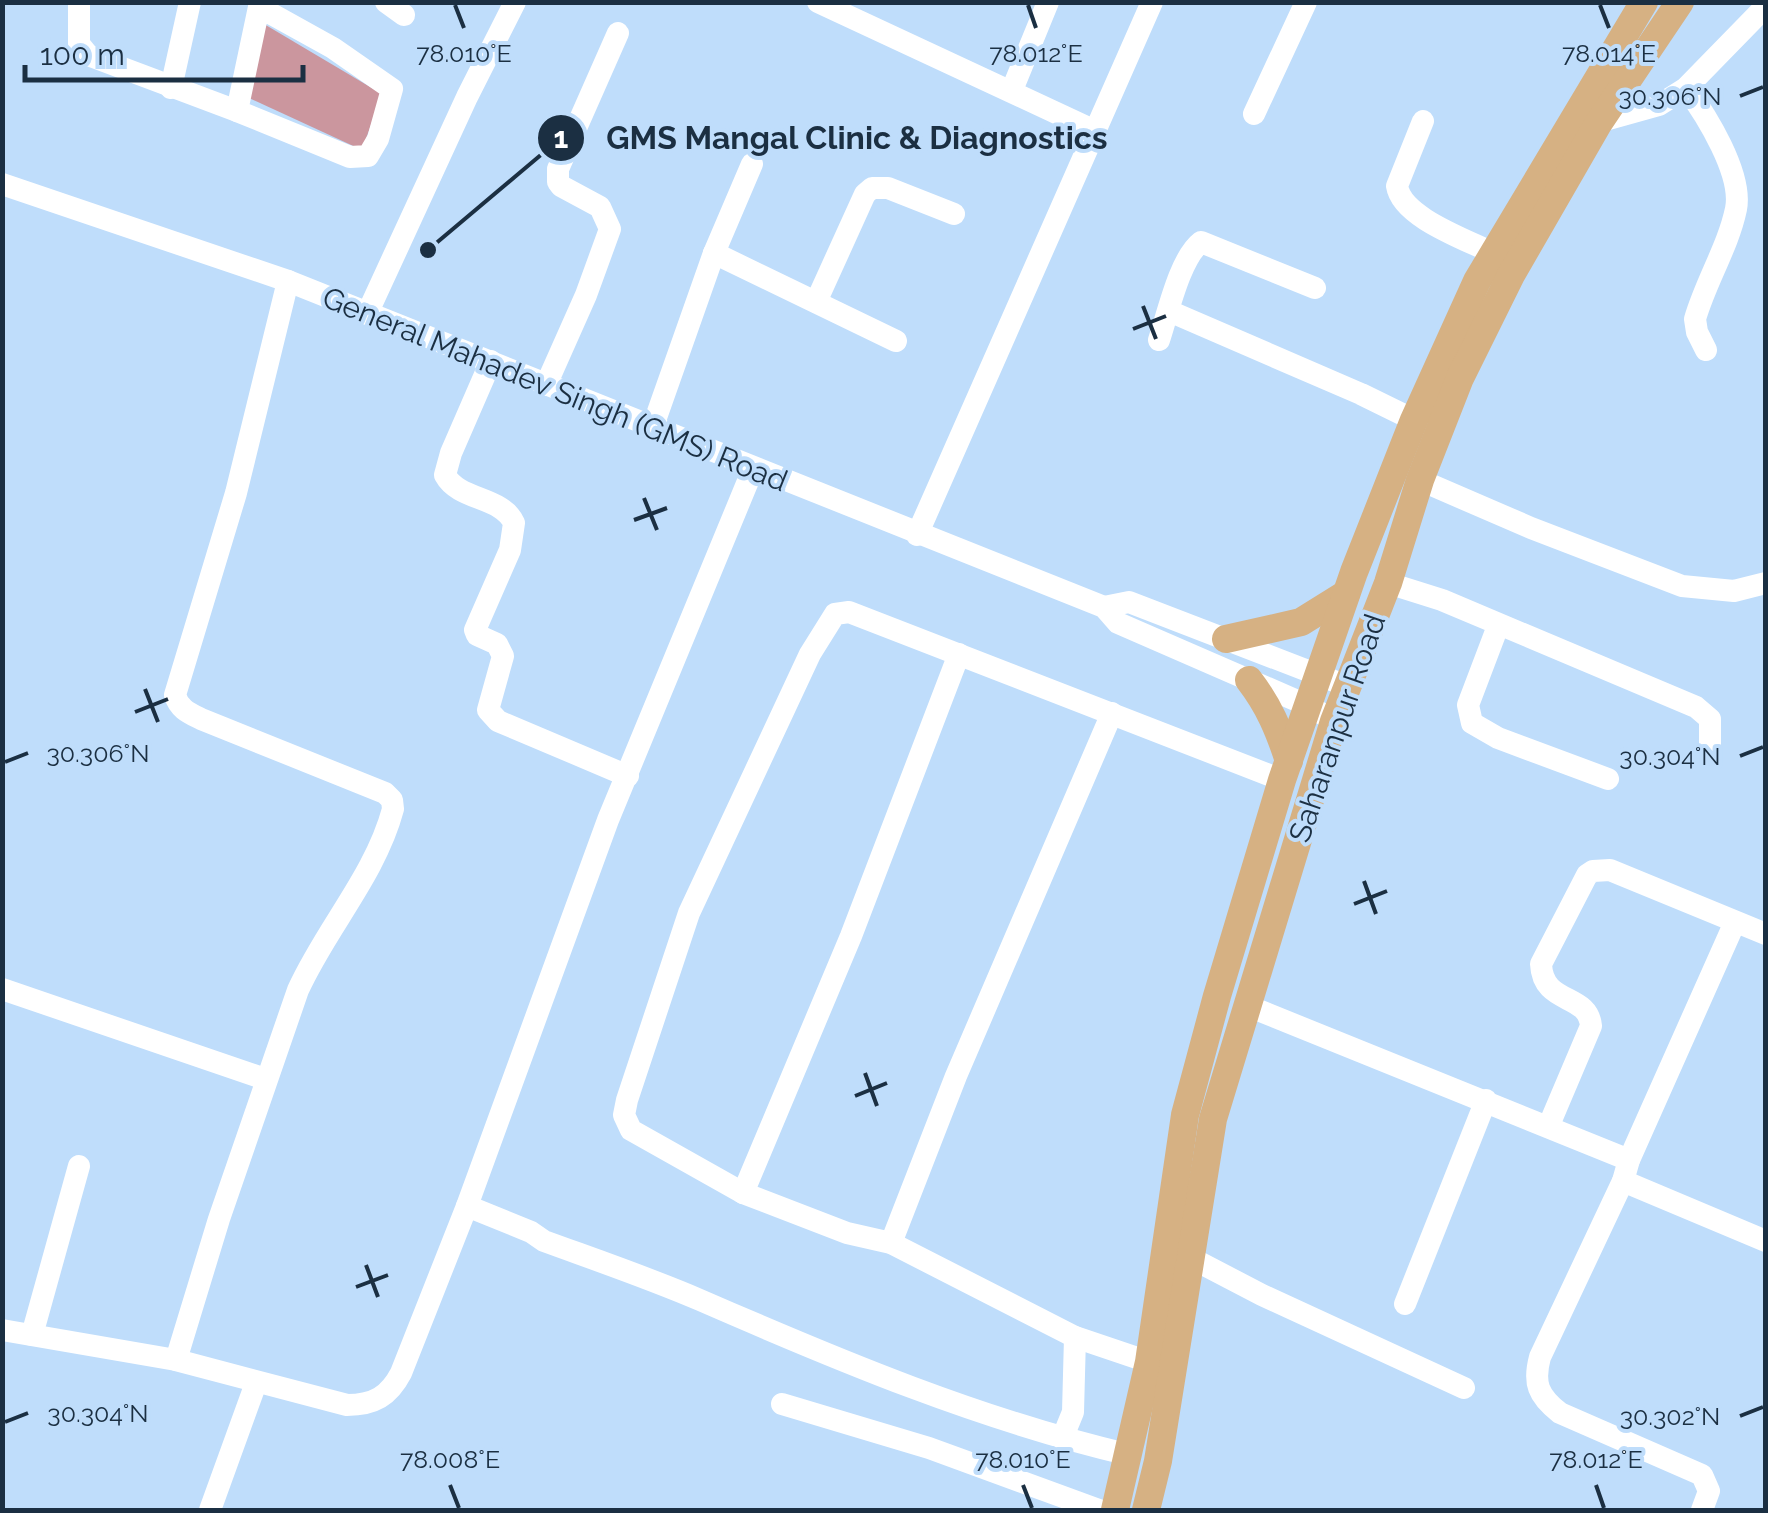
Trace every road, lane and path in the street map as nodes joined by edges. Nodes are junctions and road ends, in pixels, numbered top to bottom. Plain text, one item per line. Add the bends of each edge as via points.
1 (79, 2) edge
2 (190, 2) edge
3 (514, 2) edge
4 (818, 2) edge
5 (1048, 2) edge
6 (1152, 2) edge
7 (1306, 2) edge
8 (1644, 2) edge
9 (1680, 2) edge
10 (260, 5) edge
11 (1766, 6) edge
12 (618, 34) dead end
13 (172, 88) junction
14 (1686, 88) junction
15 (1012, 90) junction
16 (236, 111) junction
17 (1254, 114) dead end
18 (1423, 121) dead end
19 (1598, 124) junction
20 (1568, 126) junction
21 (1095, 130) junction
22 (752, 164) dead end
23 (2, 184) edge
24 (954, 214) dead end
25 (714, 253) junction
26 (1495, 254) junction
27 (288, 281) junction
28 (1315, 288) dead end
29 (816, 302) junction
30 (1169, 311) junction
31 (368, 314) junction
32 (1158, 340) dead end
33 (896, 341) dead end
34 (1706, 350) dead end
35 (491, 362) junction
36 (546, 385) junction
37 (1414, 420) junction
38 (653, 426) junction
39 (753, 469) junction
40 (1420, 480) junction
41 (917, 535) junction
42 (1766, 582) edge
43 (1388, 583) junction
44 (1346, 594) junction
45 (1104, 607) junction
46 (1498, 626) junction
47 (1226, 639) junction
48 (959, 654) junction
49 (1320, 674) junction
50 (1249, 680) junction
51 (1348, 686) junction
52 (1112, 713) junction
53 (1321, 714) junction
54 (1710, 746) dead end
55 (1286, 771) junction
56 (628, 776) junction
57 (1608, 779) dead end
58 (1736, 922) junction
59 (1766, 934) edge
60 (2, 989) edge
61 (1248, 1006) junction
62 (265, 1080) junction
63 (1486, 1100) junction
64 (1199, 1117) junction
65 (1549, 1125) junction
66 (79, 1166) dead end
67 (1626, 1171) junction
68 (742, 1193) junction
69 (467, 1206) junction
70 (1766, 1241) edge
71 (891, 1243) junction
72 (1191, 1258) junction
73 (1405, 1304) dead end
74 (2, 1330) edge
75 (32, 1334) junction
76 (1075, 1337) junction
77 (176, 1360) junction
78 (1148, 1362) junction
79 (256, 1383) junction
80 (1464, 1388) dead end
81 (782, 1404) dead end
82 (1062, 1439) junction
83 (1130, 1455) junction
84 (210, 1510) edge
85 (1100, 1510) edge
86 (1115, 1510) edge
87 (1146, 1510) edge
88 (1702, 1510) edge

1 - 13 street via 83,51
2 - 13 street
3 - 31 street
4 - 15 street
5 - 15 street
6 - 21 street
7 - 17 street
8 - 20 main road, Saharanpur Road
9 - 19 main road, Saharanpur Road
10 - 16 street
10 - 16 street via 387,82 392,96 372,152 361,158
11 - 14 street
12 - 36 street via 558,170 561,186 600,207 610,229
13 - 16 street
14 - 19 street via 1659,105
14 - 34 street via 1730,167 1737,205 1696,319
15 - 21 street
18 - 26 street via 1397,186 1402,202
19 - 20 street
19 - 40 main road, Saharanpur Road via 1511,275
20 - 26 main road, Saharanpur Road
21 - 41 street
22 - 25 street
23 - 27 street, General Mahadev Singh (GMS) Road
24 - 29 street via 872,188
25 - 29 street
25 - 38 street
26 - 37 main road, Saharanpur Road
27 - 31 street, General Mahadev Singh (GMS) Road
27 - 62 street via 236,493 176,695 178,704 201,719 386,793 393,809 362,882 310,963
28 - 30 street via 1201,242
29 - 33 street
30 - 32 street
30 - 37 street
31 - 35 street, General Mahadev Singh (GMS) Road
35 - 36 street, General Mahadev Singh (GMS) Road
35 - 56 street via 445,475 505,511 514,524 510,550 475,630 503,656 488,710 498,721
36 - 38 street, General Mahadev Singh (GMS) Road
37 - 44 main road, Saharanpur Road
38 - 39 street, General Mahadev Singh (GMS) Road
39 - 41 street, General Mahadev Singh (GMS) Road
39 - 56 street
40 - 42 street via 1682,586 1734,592
40 - 43 main road, Saharanpur Road
41 - 45 street, General Mahadev Singh (GMS) Road
43 - 46 street
43 - 51 main road, Saharanpur Road
44 - 47 main road via 1301,622
44 - 49 main road, Saharanpur Road
45 - 47 street, General Mahadev Singh (GMS) Road via 1129,602
45 - 50 street, General Mahadev Singh (GMS) Road via 1118,623
46 - 54 street via 1705,712
46 - 57 street via 1468,705 1472,723
47 - 49 street, General Mahadev Singh (GMS) Road
48 - 52 street
48 - 68 street via 851,936
48 - 68 street via 849,612 835,614 689,913 626,1123
49 - 51 street, General Mahadev Singh (GMS) Road
49 - 53 main road, Saharanpur Road
50 - 53 street, General Mahadev Singh (GMS) Road
50 - 55 main road via 1278,726
51 - 53 main road, Saharanpur Road
52 - 55 street
52 - 71 street
53 - 55 main road, Saharanpur Road
53 - 61 main road, Saharanpur Road
55 - 64 main road, Saharanpur Road via 1217,996
56 - 69 street
58 - 59 street
58 - 65 street via 1610,870 1588,875 1541,964 1550,991 1585,1008 1592,1026
58 - 67 street
60 - 62 street
61 - 63 street
61 - 64 main road, Saharanpur Road
62 - 77 street
63 - 65 street
63 - 73 street
64 - 72 main road, Saharanpur Road
64 - 78 main road, Saharanpur Road
65 - 67 street
66 - 75 street
67 - 70 street
67 - 88 street via 1540,1357 1536,1387 1560,1413 1702,1475 1709,1491
68 - 71 street via 848,1234
69 - 79 street via 391,1391 347,1405
69 - 82 street via 749,1324
71 - 76 street
72 - 80 street
72 - 87 main road, Saharanpur Road
74 - 75 street
75 - 77 street
76 - 78 street
76 - 82 street via 1073,1412
77 - 79 street
78 - 83 main road, Saharanpur Road
79 - 84 street
81 - 85 street
82 - 83 street
83 - 86 main road, Saharanpur Road

